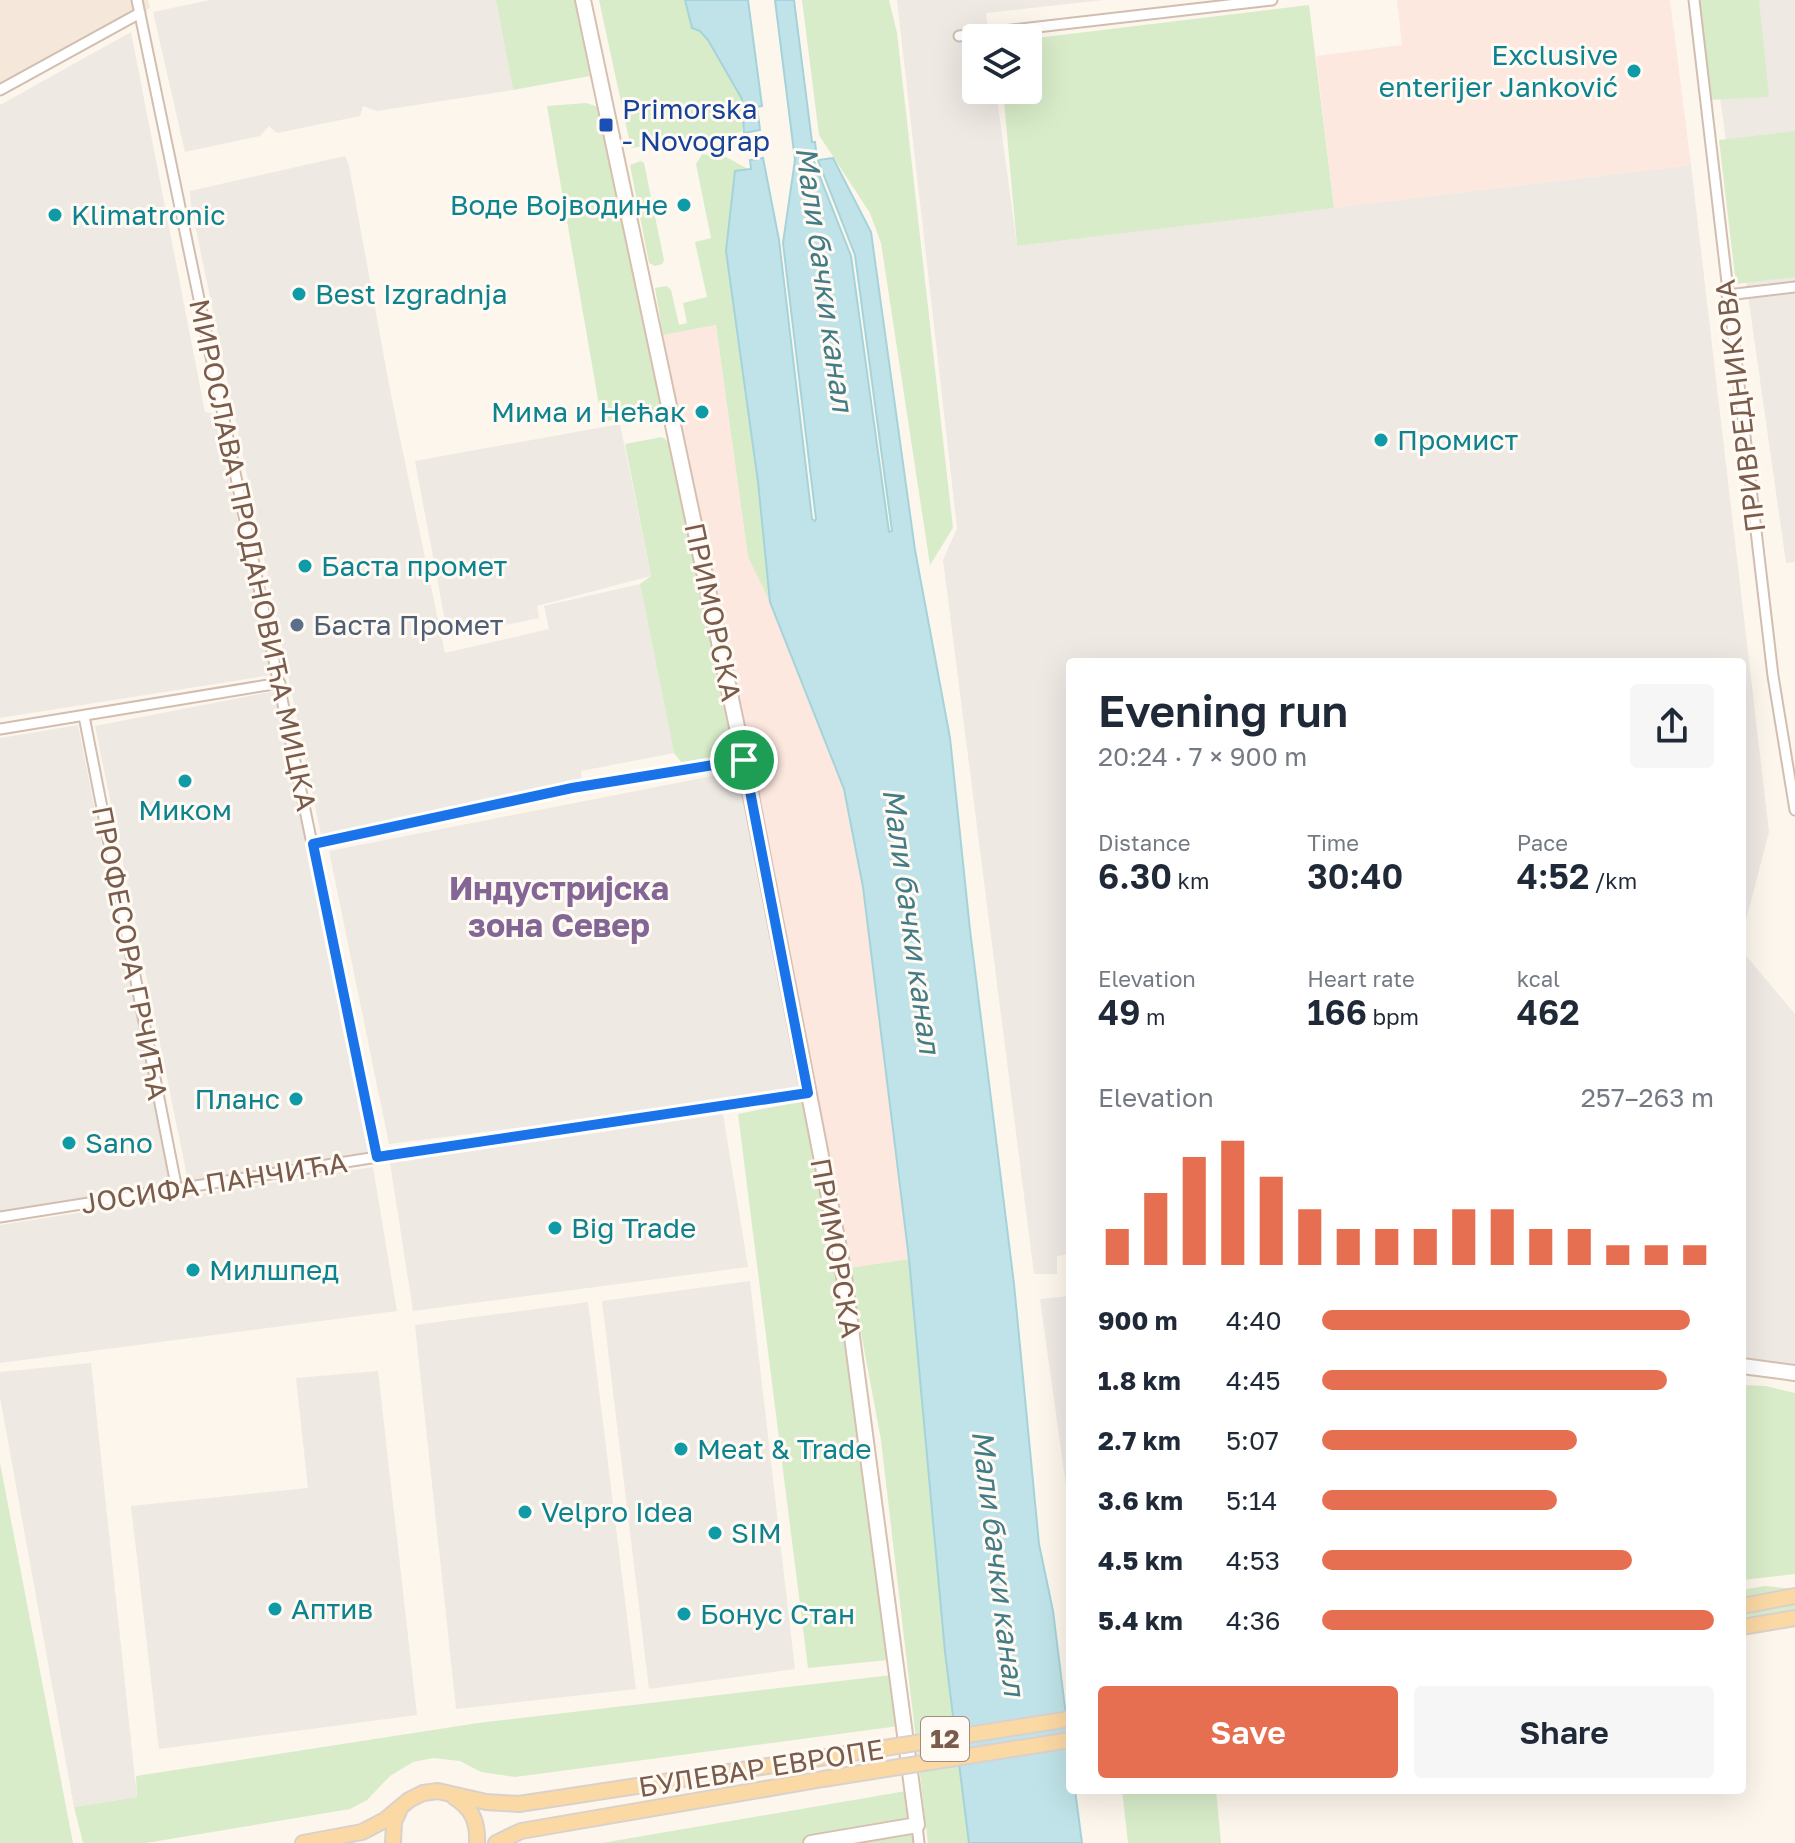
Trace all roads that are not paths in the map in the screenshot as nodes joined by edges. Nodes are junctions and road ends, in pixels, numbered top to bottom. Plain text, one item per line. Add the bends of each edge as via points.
1 (137, 0) edge
2 (583, 0) edge
3 (1272, 0) edge
4 (1694, 0) edge
5 (140, 13) junction
6 (959, 36) dead end
7 (0, 90) edge
8 (1795, 287) edge
9 (1727, 295) junction
10 (280, 683) junction
11 (84, 716) junction
12 (0, 729) edge
13 (744, 760) junction
14 (1795, 810) edge
15 (313, 844) junction
16 (808, 1093) junction
17 (377, 1157) junction
18 (177, 1190) junction
19 (0, 1217) edge
20 (1746, 1367) edge
21 (1795, 1373) edge
22 (1795, 1596) edge
23 (1746, 1605) edge
24 (1795, 1618) edge
25 (1746, 1626) edge
26 (1066, 1720) edge
27 (1066, 1741) edge
28 (452, 1795) junction
29 (399, 1810) junction
30 (917, 1825) junction
31 (303, 1843) edge
32 (393, 1843) edge
33 (477, 1843) edge
34 (496, 1843) edge
35 (811, 1843) edge
36 (919, 1843) edge

1 - 5 street, МИРОСЛАВА ПРОДАНОВИЋА МИЦКА
2 - 13 street, ПРИМОРСКА
3 - 6 street
4 - 9 street, ПРИВРЕДНИКОВА
5 - 7 street
5 - 10 street, МИРОСЛАВА ПРОДАНОВИЋА МИЦКА
8 - 9 street
9 - 14 street, ПРИВРЕДНИКОВА via 1773,676
10 - 11 street
10 - 15 street, МИРОСЛАВА ПРОДАНОВИЋА МИЦКА
11 - 12 street
11 - 18 street, ПРОФЕСОРА ГРЧИЋА
13 - 15 street via 572,788
13 - 16 street, ПРИМОРСКА
15 - 17 street, МИРОСЛАВА ПРОДАНОВИЋА МИЦКА
16 - 17 street, ЈОСИФА ПАНЧИЋА
16 - 30 street, ПРИМОРСКА via 843,1269
17 - 18 street, ЈОСИФА ПАНЧИЋА
18 - 19 street, ЈОСИФА ПАНЧИЋА
20 - 21 street
22 - 23 main road
24 - 25 main road
26 - 28 main road, БУЛЕВАР ЕВРОПЕ / 12, bridge via 519,1804
27 - 34 main road, БУЛЕВАР ЕВРОПЕ / 12, bridge via 521,1831
28 - 29 main road, БУЛЕВАР ЕВРОПЕ / 12 via 423,1793
28 - 33 main road via 473,1815
29 - 31 main road, БУЛЕВАР ЕВРОПЕ / 12 via 362,1832
29 - 32 main road
30 - 35 street
30 - 36 street, ПРИМОРСКА

